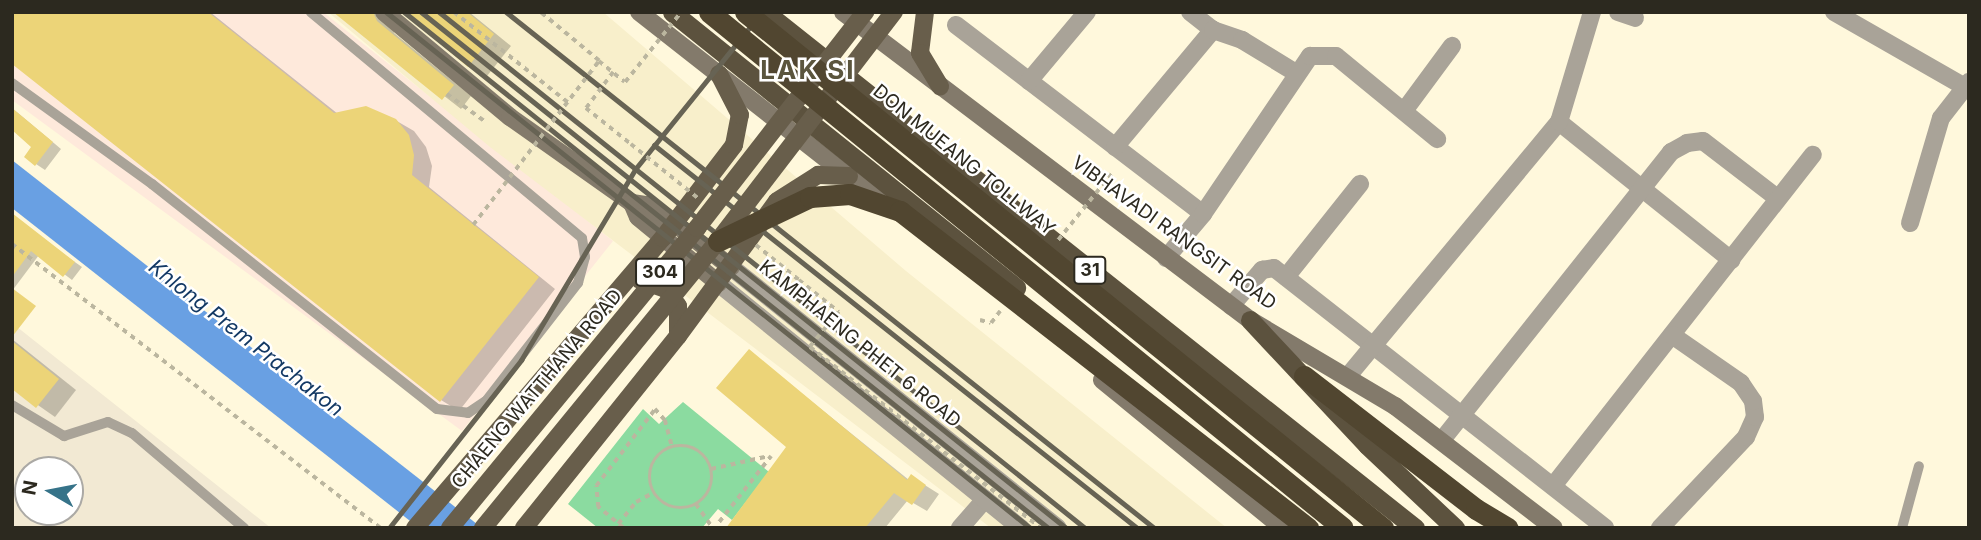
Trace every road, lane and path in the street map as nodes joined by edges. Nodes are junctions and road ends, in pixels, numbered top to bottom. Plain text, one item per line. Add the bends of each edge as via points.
1 (311, 12) edge
2 (384, 12) edge
3 (454, 12) edge
4 (540, 12) edge
5 (639, 12) edge
6 (672, 12) edge
7 (681, 12) edge
8 (709, 12) edge
9 (745, 12) edge
10 (765, 12) edge
11 (843, 12) edge
12 (865, 12) edge
13 (894, 12) edge
14 (925, 12) edge
15 (1087, 12) edge
16 (1190, 12) edge
17 (1592, 12) edge
18 (1834, 12) edge
19 (956, 24) dead end
20 (1213, 30) junction
21 (1452, 46) dead end
22 (599, 61) junction
23 (613, 72) junction
24 (1296, 73) junction
25 (719, 74) junction
26 (1029, 81) junction
27 (12, 83) edge
28 (1967, 84) edge
29 (940, 86) junction
30 (569, 103) junction
31 (1404, 111) junction
32 (1559, 122) junction
33 (1437, 138) dead end
34 (631, 144) dead end
35 (1813, 155) dead end
36 (1114, 156) junction
37 (1111, 173) dead end
38 (849, 176) junction
39 (1360, 184) dead end
40 (1643, 189) junction
41 (1776, 197) junction
42 (632, 203) junction
43 (1203, 214) junction
44 (674, 223) junction
45 (1910, 223) dead end
46 (473, 225) dead end
47 (663, 238) junction
48 (718, 241) junction
49 (12, 244) edge
50 (1166, 258) junction
51 (1731, 260) junction
52 (731, 267) junction
53 (1286, 276) junction
54 (799, 279) dead end
55 (718, 284) junction
56 (618, 290) junction
57 (1231, 306) junction
58 (980, 320) dead end
59 (1250, 320) junction
60 (991, 323) dead end
61 (1672, 335) junction
62 (678, 336) junction
63 (1374, 345) junction
64 (1304, 376) junction
65 (1348, 376) junction
66 (13, 406) edge
67 (1462, 415) junction
68 (1442, 440) junction
69 (672, 447) junction
70 (1919, 466) dead end
71 (711, 469) junction
72 (1553, 486) junction
73 (655, 492) junction
74 (985, 499) junction
75 (696, 504) junction
76 (1476, 509) junction
77 (719, 522) dead end
78 (618, 524) junction
79 (526, 525) edge
80 (244, 528) edge
81 (381, 528) edge
82 (415, 528) edge
83 (450, 528) edge
84 (483, 528) edge
85 (623, 528) edge
86 (713, 528) edge
87 (960, 528) edge
88 (1021, 528) edge
89 (1041, 528) edge
90 (1058, 528) edge
91 (1283, 528) edge
92 (1308, 528) edge
93 (1314, 528) edge
94 (1343, 528) edge
95 (1383, 528) edge
96 (1415, 528) edge
97 (1455, 528) edge
98 (1497, 528) edge
99 (1508, 528) edge
100 (1554, 528) edge
101 (1605, 528) edge
102 (1660, 528) edge
103 (1902, 528) edge

1 - 27 lane via 582,238 585,257 578,283 486,401 468,413 436,409 152,184
2 - 42 main road, KAMPHAENG PHET 6 ROAD via 510,117
3 - 30 path
4 - 22 path, bridge
5 - 25 main road
6 - 93 highway
7 - 23 path, bridge via 625,82
8 - 94 highway, 31, bridge
9 - 95 highway, DON MUEANG TOLLWAY / 31, bridge
10 - 96 highway, 31
11 - 29 main road, VIBHAVADI RANGSIT ROAD
12 - 83 main road, CHAENG WATTHANA ROAD / 304, bridge via 697,228
13 - 48 main road, 304, bridge
14 - 29 main road via 920,53
15 - 26 street
16 - 20 street
17 - 32 street
18 - 28 street
19 - 26 street
20 - 24 street via 1242,40
20 - 36 street
21 - 31 street
22 - 23 path, bridge
22 - 30 path, bridge
23 - 34 path, bridge via 586,108
24 - 31 street via 1310,56 1336,56
24 - 43 street
25 - 38 main road
25 - 44 main road, CHAENG WATTHANA ROAD via 740,115 739,131 734,145
26 - 36 street
28 - 45 street via 1941,118
29 - 50 main road, VIBHAVADI RANGSIT ROAD
30 - 46 path, bridge
31 - 33 street
32 - 40 street
32 - 63 street
35 - 41 street
36 - 37 path
36 - 43 street
38 - 52 main road via 818,175 801,182 777,201
38 - 91 main road
39 - 53 street
40 - 41 street via 1671,152 1703,141
40 - 51 street
40 - 67 street
41 - 51 street
42 - 44 main road, KAMPHAENG PHET 6 ROAD via 647,205
42 - 47 main road, KAMPHAENG PHET 6 ROAD via 638,217
43 - 50 street
44 - 47 main road, CHAENG WATTHANA ROAD
44 - 52 main road, KAMPHAENG PHET 6 ROAD
47 - 55 main road, KAMPHAENG PHET 6 ROAD
47 - 56 main road, CHAENG WATTHANA ROAD
48 - 84 main road, 304, bridge
48 - 92 highway, bridge via 810,197 850,194 900,211
49 - 81 path
50 - 57 main road, VIBHAVADI RANGSIT ROAD
51 - 61 street
52 - 55 main road
52 - 90 street, KAMPHAENG PHET 6 ROAD
53 - 57 street via 1268,266
53 - 63 street
54 - 89 path, bridge via 839,312 810,347
55 - 62 main road
55 - 74 street, KAMPHAENG PHET 6 ROAD
56 - 62 main road via 638,280 666,289 678,306
56 - 82 main road, CHAENG WATTHANA ROAD
57 - 59 main road, VIBHAVADI RANGSIT ROAD
58 - 60 path
59 - 64 highway
59 - 65 main road, VIBHAVADI RANGSIT ROAD
61 - 72 street
61 - 102 street via 1741,383 1753,401 1755,418 1746,436
62 - 79 main road
63 - 65 street
63 - 67 street
64 - 76 highway
64 - 97 highway via 1367,445
65 - 68 main road, VIBHAVADI RANGSIT ROAD
66 - 80 lane via 64,436 108,422 132,433
67 - 68 street
67 - 72 street
68 - 100 main road, VIBHAVADI RANGSIT ROAD
69 - 71 path via 700,453
69 - 73 path via 652,468
69 - 78 path via 665,420 655,409 596,486 597,507
70 - 103 lane
71 - 75 path via 710,489
71 - 77 path via 771,456
72 - 101 street
73 - 75 path via 676,508
73 - 78 path via 636,502
74 - 87 street
74 - 88 street, KAMPHAENG PHET 6 ROAD
75 - 86 path
76 - 98 highway
76 - 99 highway
78 - 85 path

